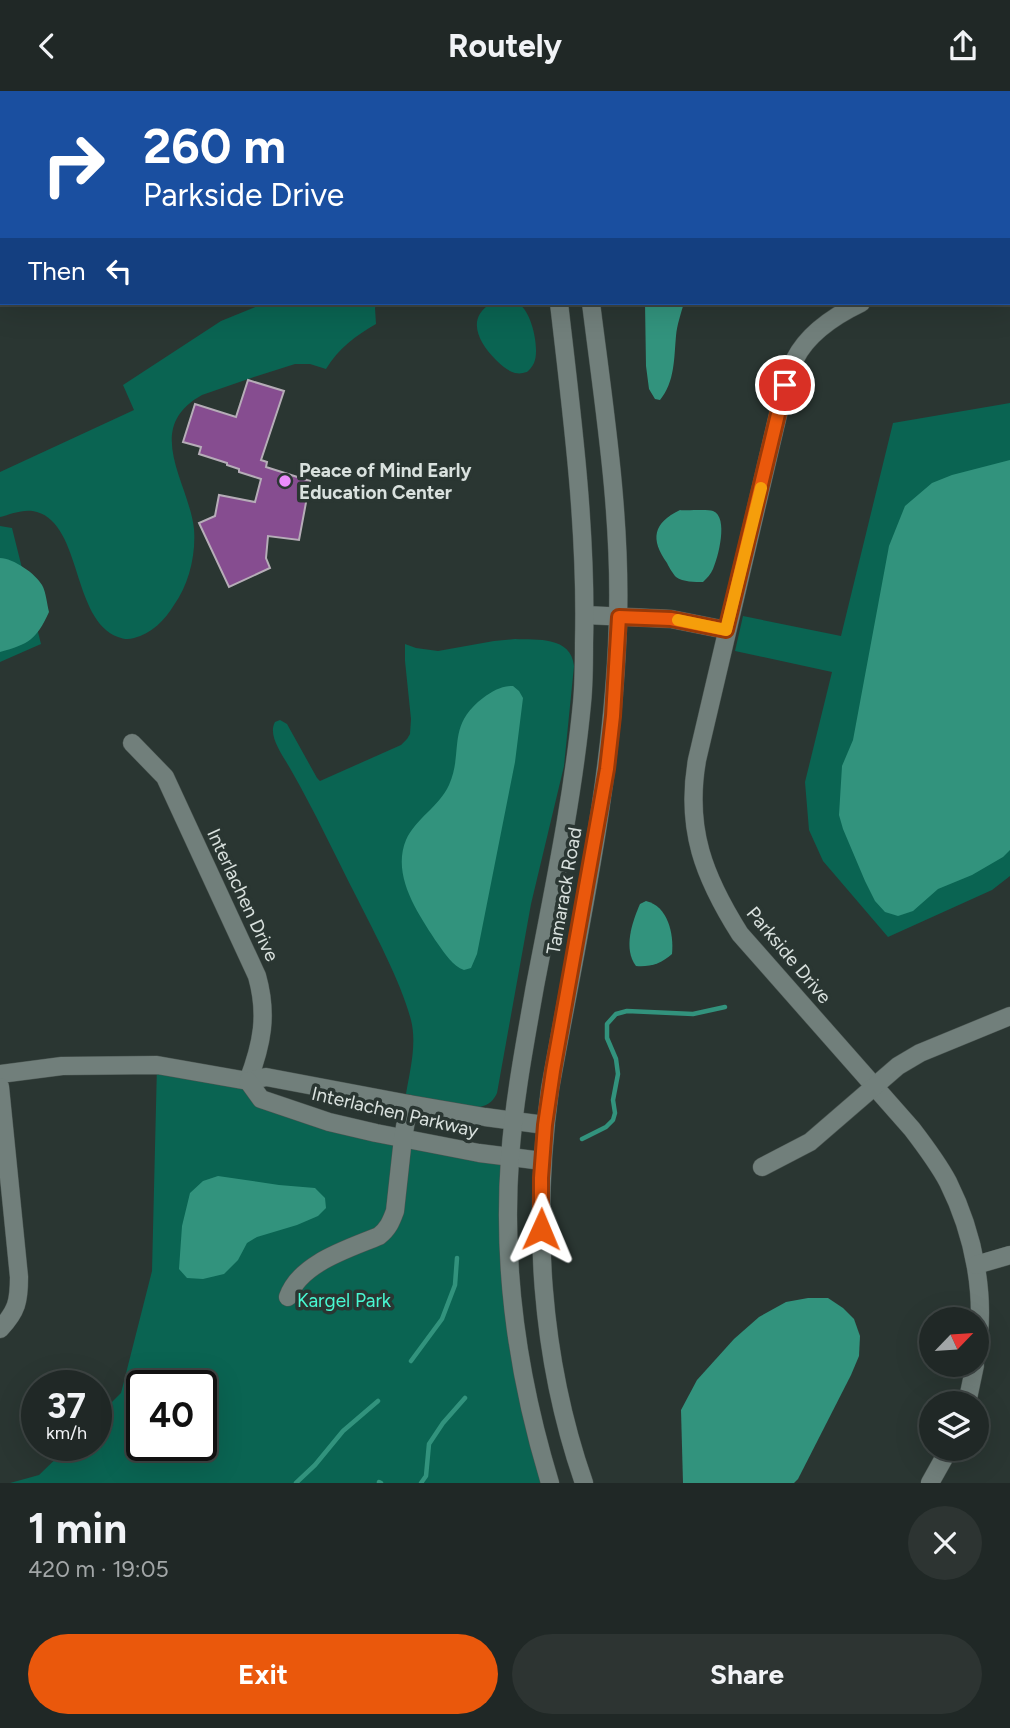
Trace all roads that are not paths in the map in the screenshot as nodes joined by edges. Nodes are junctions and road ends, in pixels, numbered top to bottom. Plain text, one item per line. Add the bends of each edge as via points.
1 (559, 305) edge
2 (592, 305) edge
3 (857, 305) edge
4 (585, 615) junction
5 (619, 617) junction
6 (726, 630) junction
7 (132, 743) dead end
8 (1010, 1016) edge
9 (0, 1074) edge
10 (248, 1081) junction
11 (874, 1085) junction
12 (0, 1087) edge
13 (409, 1104) junction
14 (514, 1121) junction
15 (545, 1125) junction
16 (403, 1138) junction
17 (510, 1156) junction
18 (542, 1161) junction
19 (762, 1167) dead end
20 (1010, 1255) edge
21 (976, 1265) junction
22 (288, 1297) dead end
23 (980, 1307) edge
24 (0, 1329) edge
25 (942, 1461) edge
26 (550, 1483) edge
27 (584, 1483) edge
28 (930, 1483) edge

1 - 4 street, Tamarack Road via 580,489
2 - 5 street, Tamarack Road via 612,482
3 - 6 street, Parkside Drive via 829,321 796,356
4 - 5 street
4 - 14 street, Tamarack Road via 576,763
5 - 6 street via 671,619
5 - 15 street, Tamarack Road via 607,769
6 - 11 street, Parkside Drive via 694,780 696,838 703,864 740,934
7 - 10 street, Interlachen Drive via 165,777 257,976 264,1019
8 - 11 street via 920,1053
9 - 10 street, Interlachen Parkway via 62,1066 157,1065
10 - 13 street, Interlachen Parkway via 266,1077
10 - 16 street, Interlachen Parkway via 261,1099 329,1122
11 - 19 street via 810,1142
11 - 21 street, Parkside Drive via 932,1155 948,1182
12 - 24 street via 19,1277 19,1299
13 - 14 street, Interlachen Parkway
13 - 16 street
14 - 15 street, Interlachen Parkway
14 - 17 street, Tamarack Road
15 - 18 street, Tamarack Road
16 - 17 street, Interlachen Parkway
16 - 22 street via 395,1211 386,1230 311,1267
17 - 18 street, Interlachen Parkway
17 - 26 street, Tamarack Road via 511,1296 522,1370
18 - 27 street, Tamarack Road via 544,1296 561,1404
20 - 21 street
21 - 23 street, Parkside Drive
25 - 28 street

